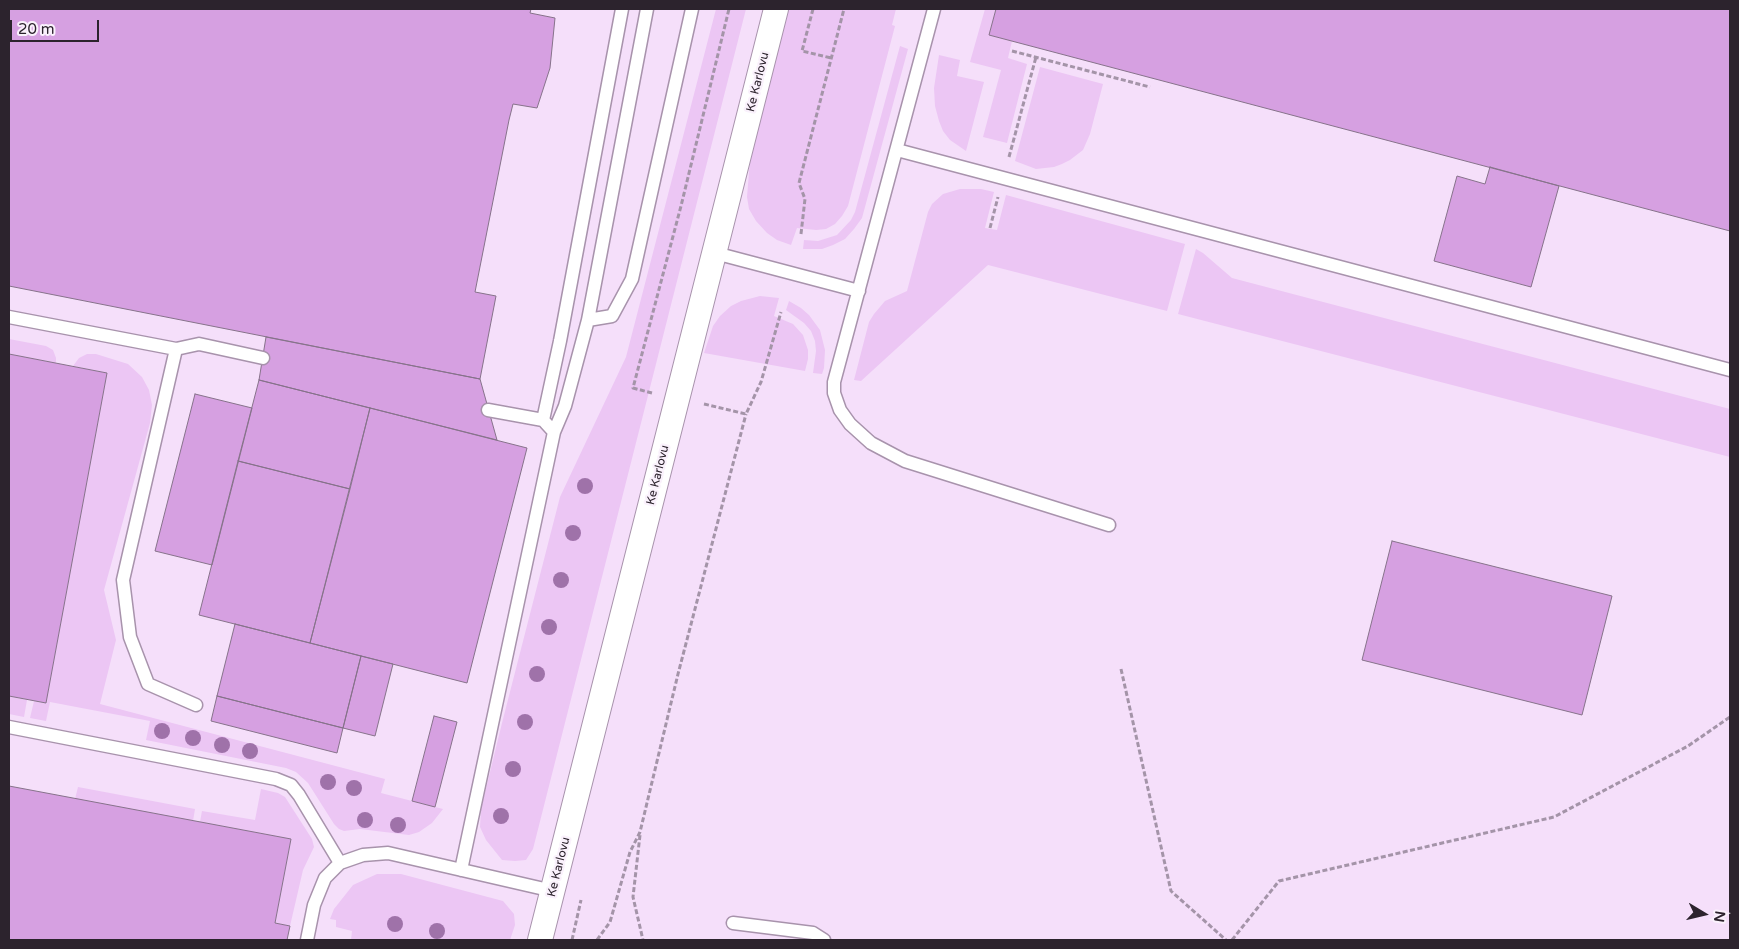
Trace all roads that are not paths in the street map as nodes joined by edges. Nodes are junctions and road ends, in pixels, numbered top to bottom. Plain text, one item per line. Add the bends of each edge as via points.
1 (622, 9) edge
2 (647, 9) edge
3 (692, 9) edge
4 (776, 9) edge
5 (934, 9) edge
6 (897, 150) junction
7 (714, 253) junction
8 (859, 291) junction
9 (9, 317) edge
10 (588, 320) junction
11 (176, 348) junction
12 (263, 358) dead end
13 (1730, 370) edge
14 (488, 410) dead end
15 (543, 420) junction
16 (554, 432) junction
17 (1109, 525) dead end
18 (196, 705) dead end
19 (9, 726) edge
20 (340, 863) junction
21 (461, 870) junction
22 (552, 891) junction
23 (733, 923) dead end
24 (307, 940) edge
25 (540, 940) edge
26 (824, 940) edge

1 - 15 lane
2 - 10 lane
3 - 10 lane via 632,279 612,316
4 - 7 street, Ke Karlovu
5 - 6 lane
6 - 8 lane
6 - 13 lane
7 - 8 lane
7 - 22 street, Ke Karlovu
8 - 17 lane via 834,382 840,410 850,424 871,443 905,461
9 - 11 lane
10 - 16 lane via 566,406
11 - 12 lane via 199,344
11 - 18 lane via 123,580 130,637 148,684
14 - 15 lane
15 - 16 lane
16 - 21 lane
19 - 20 lane via 284,782 299,795
20 - 21 lane via 363,854 388,853
20 - 24 lane via 325,878 314,905
21 - 22 lane
22 - 25 street, Ke Karlovu
23 - 26 lane via 812,933

